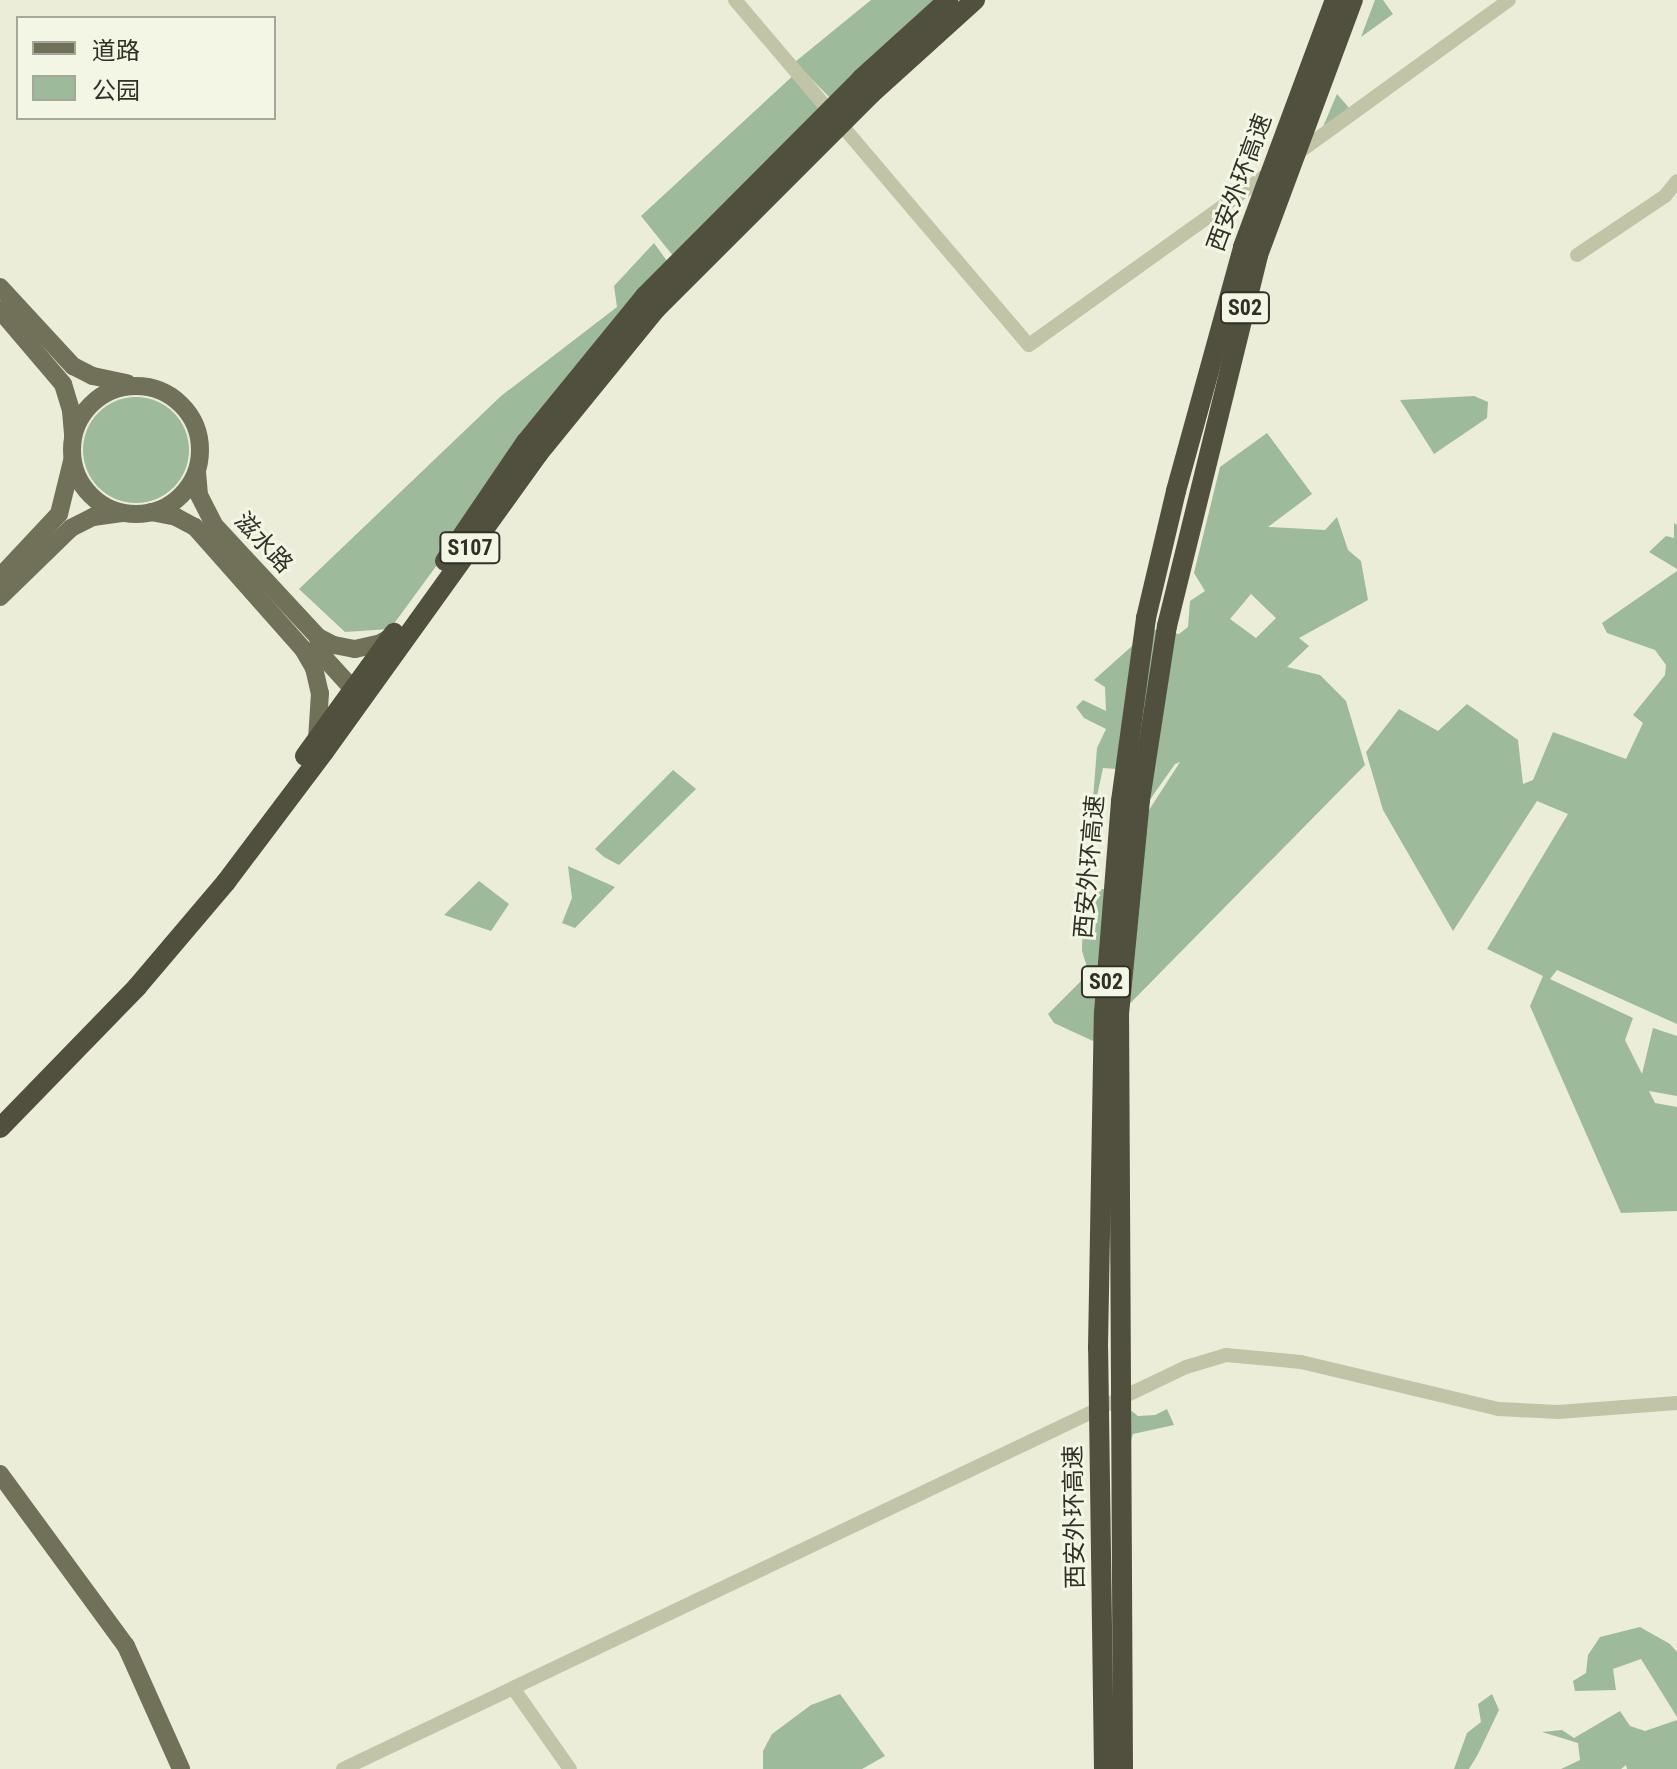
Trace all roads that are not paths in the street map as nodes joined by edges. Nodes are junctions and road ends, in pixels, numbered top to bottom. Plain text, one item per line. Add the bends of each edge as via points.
1 (735, 0) edge
2 (948, 0) edge
3 (975, 0) edge
4 (1335, 0) edge
5 (1353, 0) edge
6 (1509, 0) edge
7 (835, 117) junction
8 (1677, 181) edge
9 (1577, 255) dead end
10 (0, 287) edge
11 (0, 310) edge
12 (145, 387) junction
13 (73, 438) junction
14 (72, 458) junction
15 (197, 469) junction
16 (151, 512) junction
17 (129, 513) junction
18 (0, 577) edge
19 (0, 597) edge
20 (392, 636) junction
21 (314, 646) junction
22 (358, 694) junction
23 (317, 739) junction
24 (0, 1108) edge
25 (0, 1128) edge
26 (1677, 1403) edge
27 (0, 1474) edge
28 (513, 1688) junction
29 (181, 1769) edge
30 (343, 1769) edge
31 (570, 1769) edge
32 (1104, 1769) edge
33 (1123, 1769) edge

1 - 7 street
2 - 7 highway, S107
3 - 7 highway, S107
4 - 32 highway, 西安外环高速 / S02 via 1243,247 1176,491 1146,618 1121,801 1104,1013 1098,1348
5 - 33 highway, 西安外环高速 / S02 via 1258,255 1167,626 1140,800 1119,1014
6 - 7 street via 1029,345
7 - 20 highway, S107 via 645,296 526,442
7 - 22 highway, S107 via 646,321 538,454
8 - 9 street via 1665,196
10 - 12 main road via 73,366
11 - 13 main road via 63,384
12 - 13 main road via 110,391 93,403
12 - 15 main road via 169,395 185,408 198,437
13 - 14 main road
14 - 17 main road via 90,495
14 - 18 main road via 59,514
15 - 16 main road via 179,496
15 - 21 main road, 滋水路 via 199,495 214,525
16 - 17 main road
16 - 21 main road, 滋水路 via 195,527
17 - 19 main road via 106,513 71,528
20 - 21 main road via 355,649
20 - 22 highway, S107
21 - 22 main road
21 - 23 main road via 320,693
22 - 23 highway, S107
22 - 25 highway, S107 via 183,937
23 - 24 highway, S107 via 185,913
26 - 28 street via 1558,1412 1499,1409 1301,1362 1226,1355 1186,1367
27 - 29 main road via 126,1646
28 - 30 street
28 - 31 street

